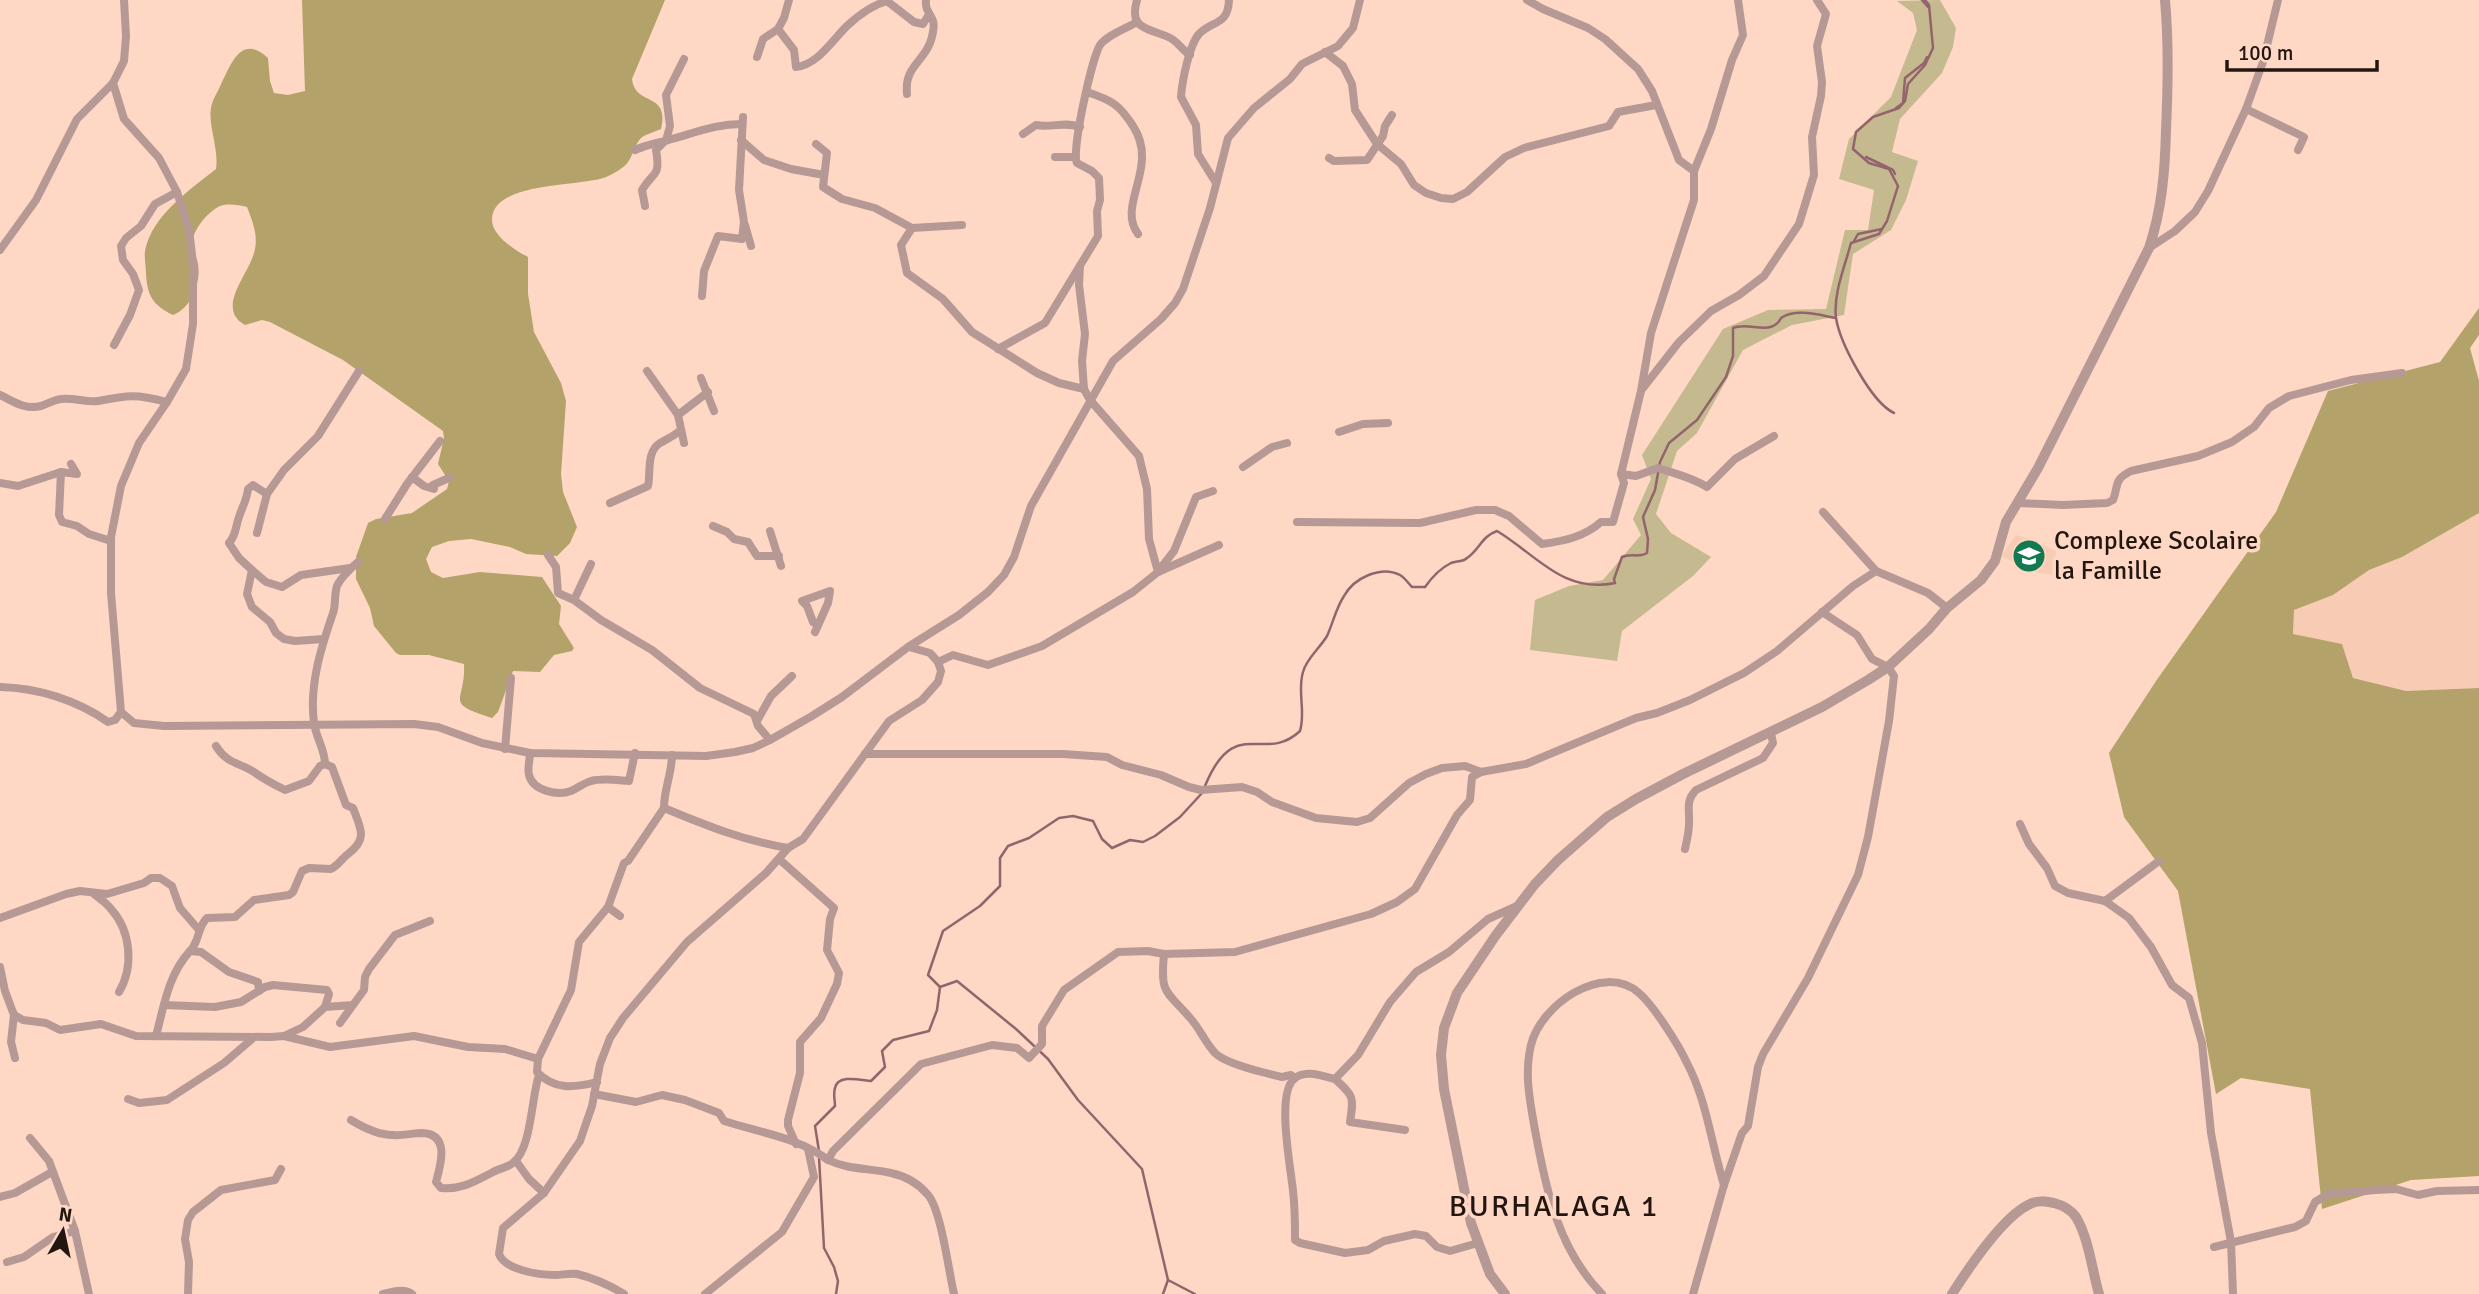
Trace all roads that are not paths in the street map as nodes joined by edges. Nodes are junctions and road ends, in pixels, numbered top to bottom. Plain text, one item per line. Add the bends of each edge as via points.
1 (124, 0) edge
2 (789, 0) edge
3 (926, 0) edge
4 (1138, 0) edge
5 (1229, 0) edge
6 (1360, 0) edge
7 (1527, 0) edge
8 (1738, 0) edge
9 (1817, 0) edge
10 (2165, 0) edge
11 (2278, 0) edge
12 (928, 16) junction
13 (1138, 22) junction
14 (778, 29) junction
15 (753, 33) dead end
16 (763, 39) junction
17 (1325, 52) junction
18 (1190, 55) junction
19 (758, 57) dead end
20 (684, 59) dead end
21 (807, 66) junction
22 (815, 71) dead end
23 (113, 83) junction
24 (1087, 92) junction
25 (907, 94) dead end
26 (1656, 105) junction
27 (2246, 109) junction
28 (1392, 115) dead end
29 (1080, 127) junction
30 (1023, 134) dead end
31 (741, 140) junction
32 (666, 141) junction
33 (816, 144) dead end
34 (1377, 144) junction
35 (635, 150) dead end
36 (2298, 150) dead end
37 (1055, 156) dead end
38 (1074, 157) junction
39 (1329, 158) dead end
40 (1694, 171) junction
41 (824, 175) junction
42 (1216, 184) junction
43 (177, 192) junction
44 (645, 206) dead end
45 (744, 222) junction
46 (962, 225) dead end
47 (912, 228) junction
48 (1138, 234) dead end
49 (751, 246) dead end
50 (2149, 248) junction
51 (0, 250) edge
52 (1080, 264) junction
53 (702, 296) dead end
54 (114, 345) dead end
55 (998, 349) junction
56 (359, 371) dead end
57 (647, 371) dead end
58 (2402, 373) dead end
59 (701, 378) dead end
60 (1084, 389) junction
61 (1641, 391) junction
62 (708, 392) junction
63 (0, 395) edge
64 (1090, 401) junction
65 (167, 402) junction
66 (714, 411) dead end
67 (678, 415) junction
68 (1388, 423) dead end
69 (681, 430) junction
70 (1339, 432) dead end
71 (1774, 436) dead end
72 (440, 441) dead end
73 (684, 443) dead end
74 (1287, 443) dead end
75 (71, 464) dead end
76 (1243, 467) dead end
77 (61, 472) junction
78 (1621, 474) junction
79 (412, 477) junction
80 (449, 478) dead end
81 (0, 482) edge
82 (1213, 491) dead end
83 (267, 494) junction
84 (610, 503) dead end
85 (2019, 503) junction
86 (1823, 512) dead end
87 (385, 519) dead end
88 (1297, 522) dead end
89 (713, 526) dead end
90 (770, 531) dead end
91 (257, 533) dead end
92 (111, 541) junction
93 (1219, 545) dead end
94 (548, 555) dead end
95 (779, 556) junction
96 (358, 562) dead end
97 (591, 564) dead end
98 (780, 566) dead end
99 (350, 568) junction
100 (252, 570) junction
101 (1876, 571) junction
102 (1158, 572) junction
103 (574, 600) junction
104 (1947, 608) junction
105 (1822, 612) junction
106 (324, 639) junction
107 (908, 647) junction
108 (938, 662) junction
109 (1888, 667) junction
110 (792, 676) dead end
111 (511, 678) dead end
112 (0, 687) edge
113 (121, 712) junction
114 (757, 721) junction
115 (314, 725) junction
116 (1771, 733) junction
117 (770, 740) junction
118 (216, 746) dead end
119 (505, 748) junction
120 (530, 753) junction
121 (635, 753) junction
122 (865, 754) junction
123 (673, 755) junction
124 (325, 764) junction
125 (1481, 772) junction
126 (664, 808) junction
127 (2020, 824) dead end
128 (788, 848) junction
129 (1685, 849) dead end
130 (779, 859) junction
131 (2159, 861) dead end
132 (94, 894) junction
133 (2105, 901) junction
134 (1517, 906) junction
135 (608, 907) junction
136 (620, 916) dead end
137 (0, 918) edge
138 (430, 921) dead end
139 (199, 930) junction
140 (190, 951) junction
141 (1164, 954) junction
142 (0, 967) edge
143 (259, 990) junction
144 (119, 992) dead end
145 (164, 1005) junction
146 (353, 1005) junction
147 (325, 1007) junction
148 (14, 1015) junction
149 (340, 1023) dead end
150 (156, 1036) junction
151 (284, 1036) junction
152 (252, 1039) junction
153 (15, 1058) dead end
154 (538, 1059) junction
155 (539, 1075) junction
156 (1294, 1079) junction
157 (1335, 1079) junction
158 (597, 1082) junction
159 (594, 1094) junction
160 (128, 1099) dead end
161 (351, 1120) dead end
162 (1405, 1130) dead end
163 (30, 1138) dead end
164 (796, 1144) junction
165 (808, 1149) junction
166 (828, 1160) junction
167 (516, 1161) junction
168 (281, 1169) dead end
169 (52, 1172) junction
170 (1724, 1185) junction
171 (2479, 1190) edge
172 (544, 1193) junction
173 (0, 1197) edge
174 (75, 1231) junction
175 (2231, 1242) junction
176 (1478, 1243) junction
177 (2214, 1247) dead end
178 (7, 1262) dead end
179 (89, 1294) edge
180 (188, 1294) edge
181 (383, 1294) edge
182 (412, 1294) edge
183 (624, 1294) edge
184 (705, 1294) edge
185 (954, 1294) edge
186 (1505, 1294) edge
187 (1602, 1294) edge
188 (1693, 1294) edge
189 (1952, 1294) edge
190 (2099, 1294) edge
191 (2234, 1294) edge

1 - 23 street via 124,61
2 - 14 street
3 - 12 street
4 - 13 street
5 - 18 street via 1227,13 1199,33
6 - 17 street via 1353,28 1338,46
7 - 26 street via 1605,39 1638,69
8 - 40 street via 1743,35
9 - 61 street via 1826,14 1817,46 1821,96 1812,137 1813,185 1799,224 1764,276 1711,311 1679,342
10 - 50 street via 2168,85 2163,195
11 - 27 street
12 - 21 street via 923,24 914,22 887,1 877,4 849,23
12 - 25 street via 933,21 929,46 909,74
13 - 18 street
13 - 24 street via 1101,44
14 - 16 street
14 - 21 street via 794,50 796,67
15 - 16 street
16 - 19 street
17 - 34 street via 1343,66 1352,83 1355,110
17 - 42 street via 1302,64 1237,126 1224,147
18 - 42 street via 1181,97 1196,125 1198,153
20 - 32 street via 666,95 670,126
21 - 22 street
23 - 43 street via 124,119 159,158
23 - 51 street via 77,119 36,200
24 - 29 street
24 - 48 street via 1118,106 1141,139 1143,158 1130,215
26 - 34 street via 1618,112 1609,126 1505,157 1453,199 1434,196 1415,185 1401,164
26 - 40 street via 1679,160
27 - 36 street via 2304,136
27 - 50 street via 2195,212
28 - 34 street
29 - 30 street via 1036,125
29 - 38 street
31 - 32 street via 743,120
31 - 41 street via 764,160
31 - 45 street via 738,190
32 - 35 street
32 - 44 street via 656,150 655,176 642,190
33 - 41 street via 827,153
34 - 39 street via 1367,160
37 - 38 street
38 - 52 street via 1098,175 1100,184 1098,236
40 - 61 street via 1694,200 1651,333
41 - 47 street via 823,187 842,199 875,208
42 - 64 street via 1184,289 1161,319 1113,361
43 - 54 street via 155,204 121,246 139,290
43 - 65 street via 193,262 193,324 187,369
45 - 49 street
45 - 53 street via 741,239 713,237
46 - 47 street
47 - 55 street via 901,245 908,273 943,299 971,332
50 - 85 street
52 - 55 street via 1041,326
52 - 60 street
55 - 60 street via 1037,373
56 - 83 street via 318,436
57 - 67 street
58 - 85 street via 2351,380 2289,397 2269,408 2254,427 2232,442 2121,476 2113,500
59 - 62 street
60 - 64 street
61 - 78 street
62 - 66 street
62 - 67 street
63 - 65 street via 28,406 129,395
64 - 102 street via 1139,456 1147,489 1149,539
64 - 107 street via 1031,506 1004,575 959,615
65 - 92 street via 139,443 121,486
67 - 69 street
68 - 70 street via 1363,424
69 - 73 street
69 - 84 street via 654,449 648,486
71 - 78 street via 1735,459 1707,487 1692,477 1658,468 1636,476
72 - 79 street
74 - 76 street via 1272,447
75 - 77 street via 77,474
77 - 81 street via 18,486
77 - 92 street via 62,522
78 - 88 street via 1614,523 1601,522 1569,540 1542,544 1495,510 1420,523
79 - 80 street via 434,489 433,485
79 - 87 street
82 - 102 street via 1196,497 1174,551
83 - 91 street
83 - 100 street via 253,485 248,489 229,543
85 - 104 street via 2006,522 1995,561 1981,580
86 - 101 street
89 - 95 street via 748,542 757,556
90 - 95 street
92 - 113 street
93 - 102 street
94 - 103 street via 556,567 558,593
95 - 98 street
96 - 99 street
97 - 103 street
99 - 100 street via 301,575 282,587 266,582
99 - 106 street via 337,587
100 - 106 street via 247,594 252,607 276,633 295,641
101 - 104 street via 1928,593
101 - 105 street
102 - 108 street via 1042,646 988,665 953,655
103 - 114 street via 652,650 700,688 754,714
104 - 109 street
105 - 109 street via 1857,635 1872,659
105 - 125 street via 1777,652 1690,700 1526,764
106 - 115 street via 315,671
107 - 108 street via 930,653
107 - 117 street via 842,697
108 - 122 street via 938,682 922,700 889,721
109 - 116 street
109 - 170 street via 1894,676 1889,721 1858,876 1808,978 1763,1054 1748,1126
110 - 114 street via 771,696
111 - 119 street
112 - 113 street via 46,694 86,707 108,722
113 - 115 street via 134,723 164,726
114 - 117 street
115 - 119 street via 414,724
115 - 124 street
116 - 129 street via 1773,743 1763,758 1690,795
116 - 134 street via 1607,817 1558,860
117 - 123 street via 720,755
118 - 124 street via 230,761 285,790 309,781
119 - 120 street
120 - 121 street
120 - 121 street via 531,779 551,793 568,792 589,781 629,781
121 - 123 street
122 - 125 street via 1107,757 1201,790 1242,787 1316,818 1342,822 1370,818 1409,783 1434,771 1465,766
122 - 128 street via 811,831
123 - 126 street
124 - 139 street via 332,767 345,805 353,808 361,843 331,869 302,871 289,895 254,900 234,917 207,918
125 - 141 street via 1472,777 1470,800 1451,824 1415,889 1396,902 1371,914 1235,952
126 - 128 street via 710,828
126 - 135 street via 624,863
127 - 133 street via 2055,886
128 - 130 street
130 - 158 street via 687,942 623,1018 610,1038
130 - 164 street via 834,908 827,950 839,973 821,1017 800,1042 800,1073 788,1120
131 - 133 street
132 - 137 street via 66,894
132 - 139 street via 160,878 172,886 180,908
132 - 144 street via 111,908 127,940 129,970
133 - 175 street via 2141,931 2172,985 2189,998 2196,1016
134 - 157 street via 1488,919 1416,972
134 - 176 street via 1457,993 1444,1028 1444,1089
135 - 136 street
135 - 154 street via 579,942 571,990
138 - 146 street via 395,936 369,969 364,990
139 - 140 street
140 - 143 street via 201,952 229,972 258,982
140 - 145 street via 168,988
141 - 156 street via 1163,985 1168,995 1217,1054
141 - 166 street via 1118,952 1064,990 1042,1026 1042,1044 1029,1058 1017,1048 992,1045 921,1064
142 - 148 street
143 - 145 street via 241,1002 215,1007
143 - 147 street via 273,985 322,988 329,994
145 - 150 street
146 - 147 street
146 - 149 street
147 - 151 street via 303,1027
148 - 150 street via 60,1030 101,1024 136,1036
148 - 153 street via 11,1042
150 - 152 street
151 - 152 street
151 - 154 street via 330,1047 414,1036 505,1049
152 - 160 street via 225,1063 167,1100 139,1103
154 - 155 street
155 - 158 street via 567,1088
155 - 167 street via 528,1137
156 - 157 street via 1306,1073
156 - 176 street via 1289,1086 1286,1140 1295,1240 1346,1253 1415,1234 1450,1251
157 - 162 street via 1352,1095 1350,1122
158 - 159 street
159 - 164 street via 636,1102 662,1095 685,1100 719,1113 724,1121
159 - 172 street via 580,1141
161 - 167 street via 383,1134 426,1133 438,1138 442,1155 436,1182 441,1188 476,1182
163 - 169 street
164 - 165 street
165 - 166 street
165 - 184 street via 814,1177 782,1232
166 - 185 street via 843,1167 900,1175 930,1196
167 - 172 street
168 - 180 street via 275,1180 221,1190 192,1212 186,1239
169 - 173 street
169 - 174 street
170 - 187 street via 1698,1087 1645,1000 1621,984 1608,983 1576,990 1561,1002 1531,1043 1529,1098 1554,1217 1580,1269
170 - 188 street
171 - 175 street via 2418,1195 2376,1189 2328,1194 2315,1202 2306,1221 2295,1227
172 - 183 street via 503,1228 500,1259 528,1271 585,1276
174 - 178 street via 52,1237 24,1257
174 - 179 street
175 - 177 street
175 - 191 street
176 - 186 street via 1490,1274
181 - 182 street
189 - 190 street via 2014,1215 2043,1200 2062,1205 2075,1215

